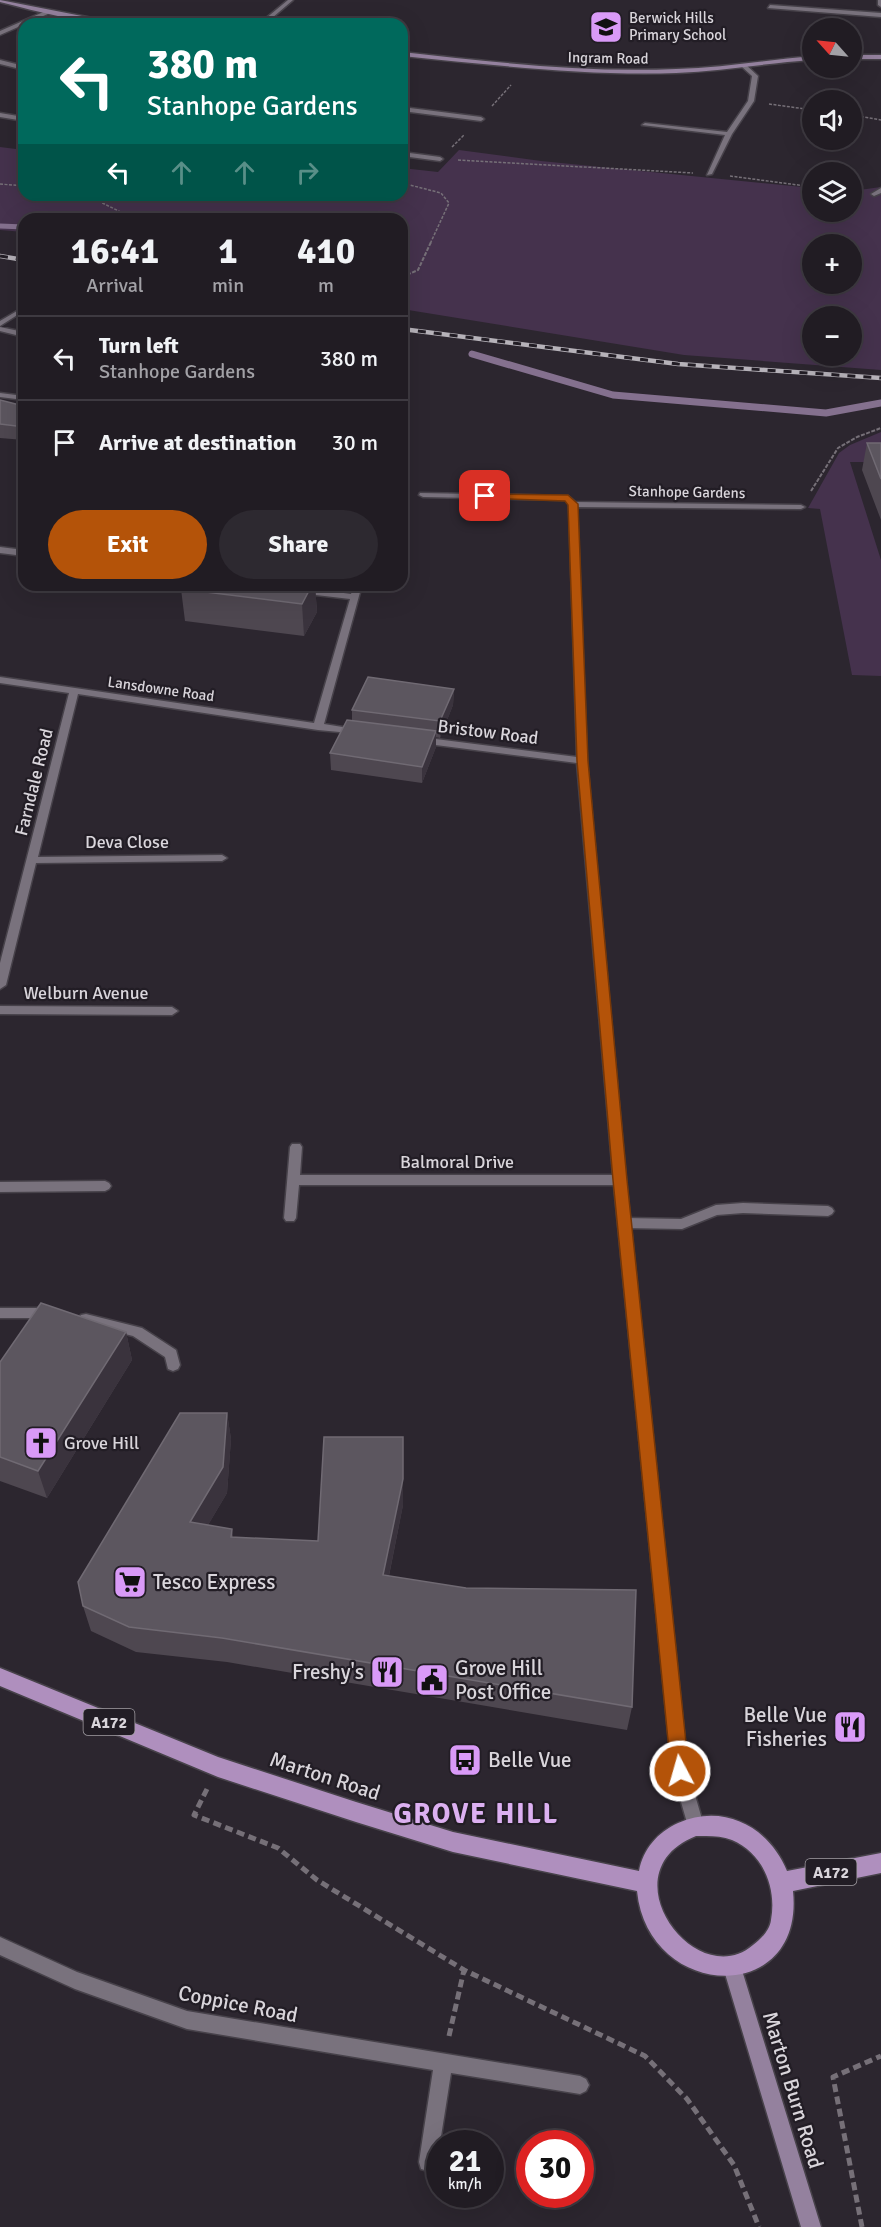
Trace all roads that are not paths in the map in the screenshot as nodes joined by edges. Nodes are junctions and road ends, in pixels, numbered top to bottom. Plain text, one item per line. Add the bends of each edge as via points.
1 (291, 0) edge
2 (880, 0) edge
3 (0, 1) edge
4 (881, 5) edge
5 (770, 7) dead end
6 (48, 12) junction
7 (881, 15) edge
8 (34, 18) edge
9 (84, 18) edge
10 (269, 18) edge
11 (18, 25) edge
12 (0, 33) edge
13 (408, 55) edge
14 (862, 57) edge
15 (881, 57) edge
16 (802, 59) edge
17 (0, 62) edge
18 (743, 65) junction
19 (18, 66) edge
20 (408, 111) edge
21 (0, 115) edge
22 (18, 118) edge
23 (481, 119) road end
24 (645, 125) dead end
25 (729, 134) junction
26 (408, 155) edge
27 (440, 159) road end
28 (709, 174) road end
29 (881, 190) edge
30 (873, 194) dead end
31 (18, 314) edge
32 (0, 327) edge
33 (16, 333) dead end
34 (0, 395) edge
35 (18, 397) edge
36 (423, 495) dead end
37 (570, 501) junction
38 (801, 507) road end
39 (0, 550) edge
40 (18, 552) edge
41 (309, 591) edge
42 (356, 591) edge
43 (354, 597) junction
44 (0, 680) edge
45 (74, 692) junction
46 (318, 727) junction
47 (364, 733) edge
48 (410, 739) edge
49 (582, 761) junction
50 (222, 858) dead end
51 (32, 860) junction
52 (0, 985) edge
53 (0, 1010) edge
54 (172, 1011) dead end
55 (296, 1147) dead end
56 (293, 1180) junction
57 (620, 1180) junction
58 (105, 1186) dead end
59 (0, 1187) edge
60 (828, 1211) dead end
61 (290, 1218) dead end
62 (625, 1223) junction
63 (0, 1313) edge
64 (173, 1365) dead end
65 (0, 1677) edge
66 (696, 1826) junction
67 (881, 1863) edge
68 (647, 1883) junction
69 (782, 1883) junction
70 (0, 1946) edge
71 (732, 1967) junction
72 (443, 2064) junction
73 (580, 2085) dead end
74 (433, 2130) edge
75 (811, 2227) edge

1 - 10 street
2 - 4 street
3 - 6 street
5 - 7 street
6 - 8 street
6 - 9 street
11 - 12 street
13 - 18 street, Ingram Road via 620,72
14 - 15 street
16 - 18 street, Ingram Road
17 - 19 street
18 - 25 street via 755,76 751,101
20 - 23 street
21 - 22 street
24 - 25 street
25 - 28 street
26 - 27 street
29 - 30 street
31 - 32 street
32 - 33 street
34 - 35 street
36 - 37 street, Stanhope Gardens
37 - 38 street, Stanhope Gardens
37 - 49 street
39 - 40 street
41 - 43 street
42 - 43 street
43 - 46 street
44 - 45 street, Lansdowne Road
45 - 46 street, Lansdowne Road
45 - 51 street, Farndale Road
46 - 47 street
48 - 49 street, Bristow Road
49 - 57 street
50 - 51 street, Deva Close
51 - 52 street, Farndale Road
53 - 54 street, Welburn Avenue
55 - 56 street
56 - 57 street, Balmoral Drive
56 - 61 street
57 - 62 street
58 - 59 street
60 - 62 street via 743,1208 716,1210 682,1224
62 - 66 street via 680,1771
63 - 64 street via 67,1314 137,1332 171,1354
65 - 68 main road, Marton Road / A172 via 218,1767 453,1842
66 - 68 main road via 677,1833 662,1846 651,1863
66 - 69 main road via 738,1832 757,1844 773,1862
67 - 69 main road, A172
68 - 71 main road via 648,1905 670,1944 689,1958 710,1966
69 - 71 main road via 785,1905 770,1946 752,1960
70 - 72 street, Coppice Road via 75,1980 187,2020
71 - 75 street, Marton Burn Road
72 - 73 street, Coppice Road
72 - 74 street

